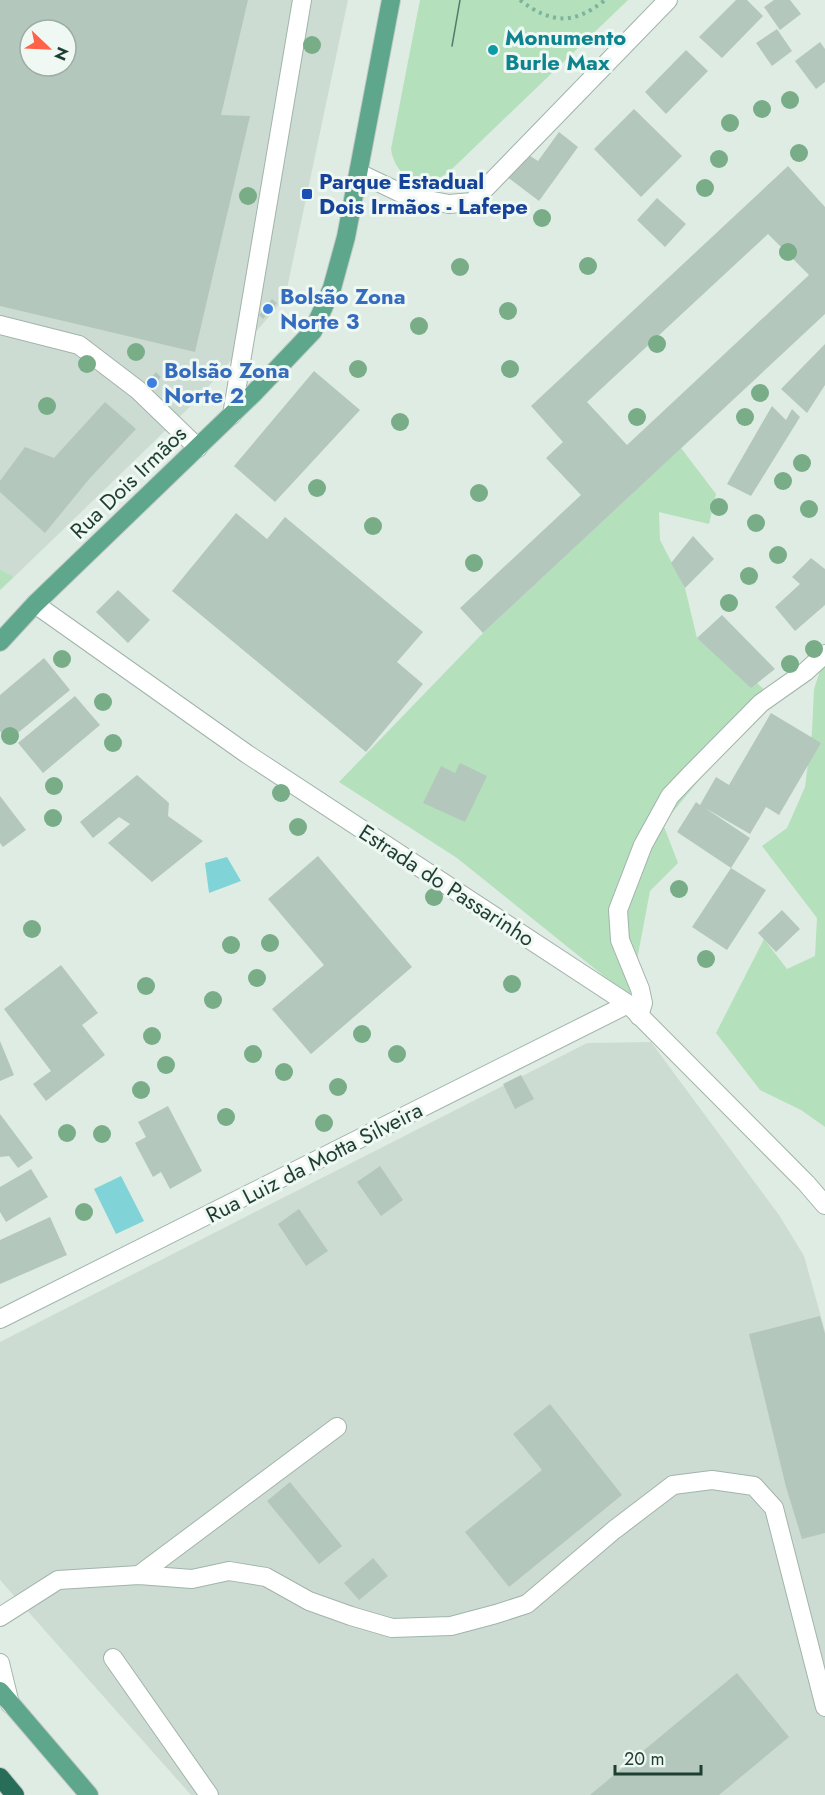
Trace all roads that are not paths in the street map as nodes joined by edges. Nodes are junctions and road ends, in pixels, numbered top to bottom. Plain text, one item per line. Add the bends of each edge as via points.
1 (302, 0) edge
2 (391, 0) edge
3 (668, 0) edge
4 (359, 173) junction
5 (0, 325) edge
6 (232, 415) junction
7 (198, 448) junction
8 (36, 604) junction
9 (0, 642) edge
10 (825, 654) edge
11 (633, 1010) junction
12 (825, 1205) edge
13 (0, 1319) edge
14 (337, 1427) dead end
15 (139, 1575) junction
16 (0, 1617) edge
17 (113, 1658) dead end
18 (0, 1663) edge
19 (5, 1698) edge
20 (825, 1707) edge
21 (0, 1777) edge
22 (15, 1795) edge
23 (89, 1795) edge
24 (209, 1795) edge

1 - 6 street
2 - 4 main road
3 - 4 street via 472,202 449,204 406,196
4 - 6 main road, Rua Dois Irmãos via 339,265 313,331
5 - 7 street via 79,345 138,390
6 - 7 main road, Rua Dois Irmãos
7 - 8 main road, Rua Dois Irmãos
8 - 9 main road, Rua Dois Irmãos
8 - 11 street, Estrada do Passarinho via 247,754
10 - 11 street via 761,703 691,774 670,796 643,844 618,910 620,940 643,1003
11 - 12 street, Estrada do Passarinho
11 - 13 street, Rua Luiz da Motta Silveira
14 - 15 street
15 - 16 street via 58,1580
15 - 20 street via 192,1579 229,1571 266,1577 309,1601 392,1628 451,1626 527,1604 673,1485 712,1480 754,1486 774,1508
17 - 24 street
18 - 19 street
19 - 23 main road
21 - 22 highway

